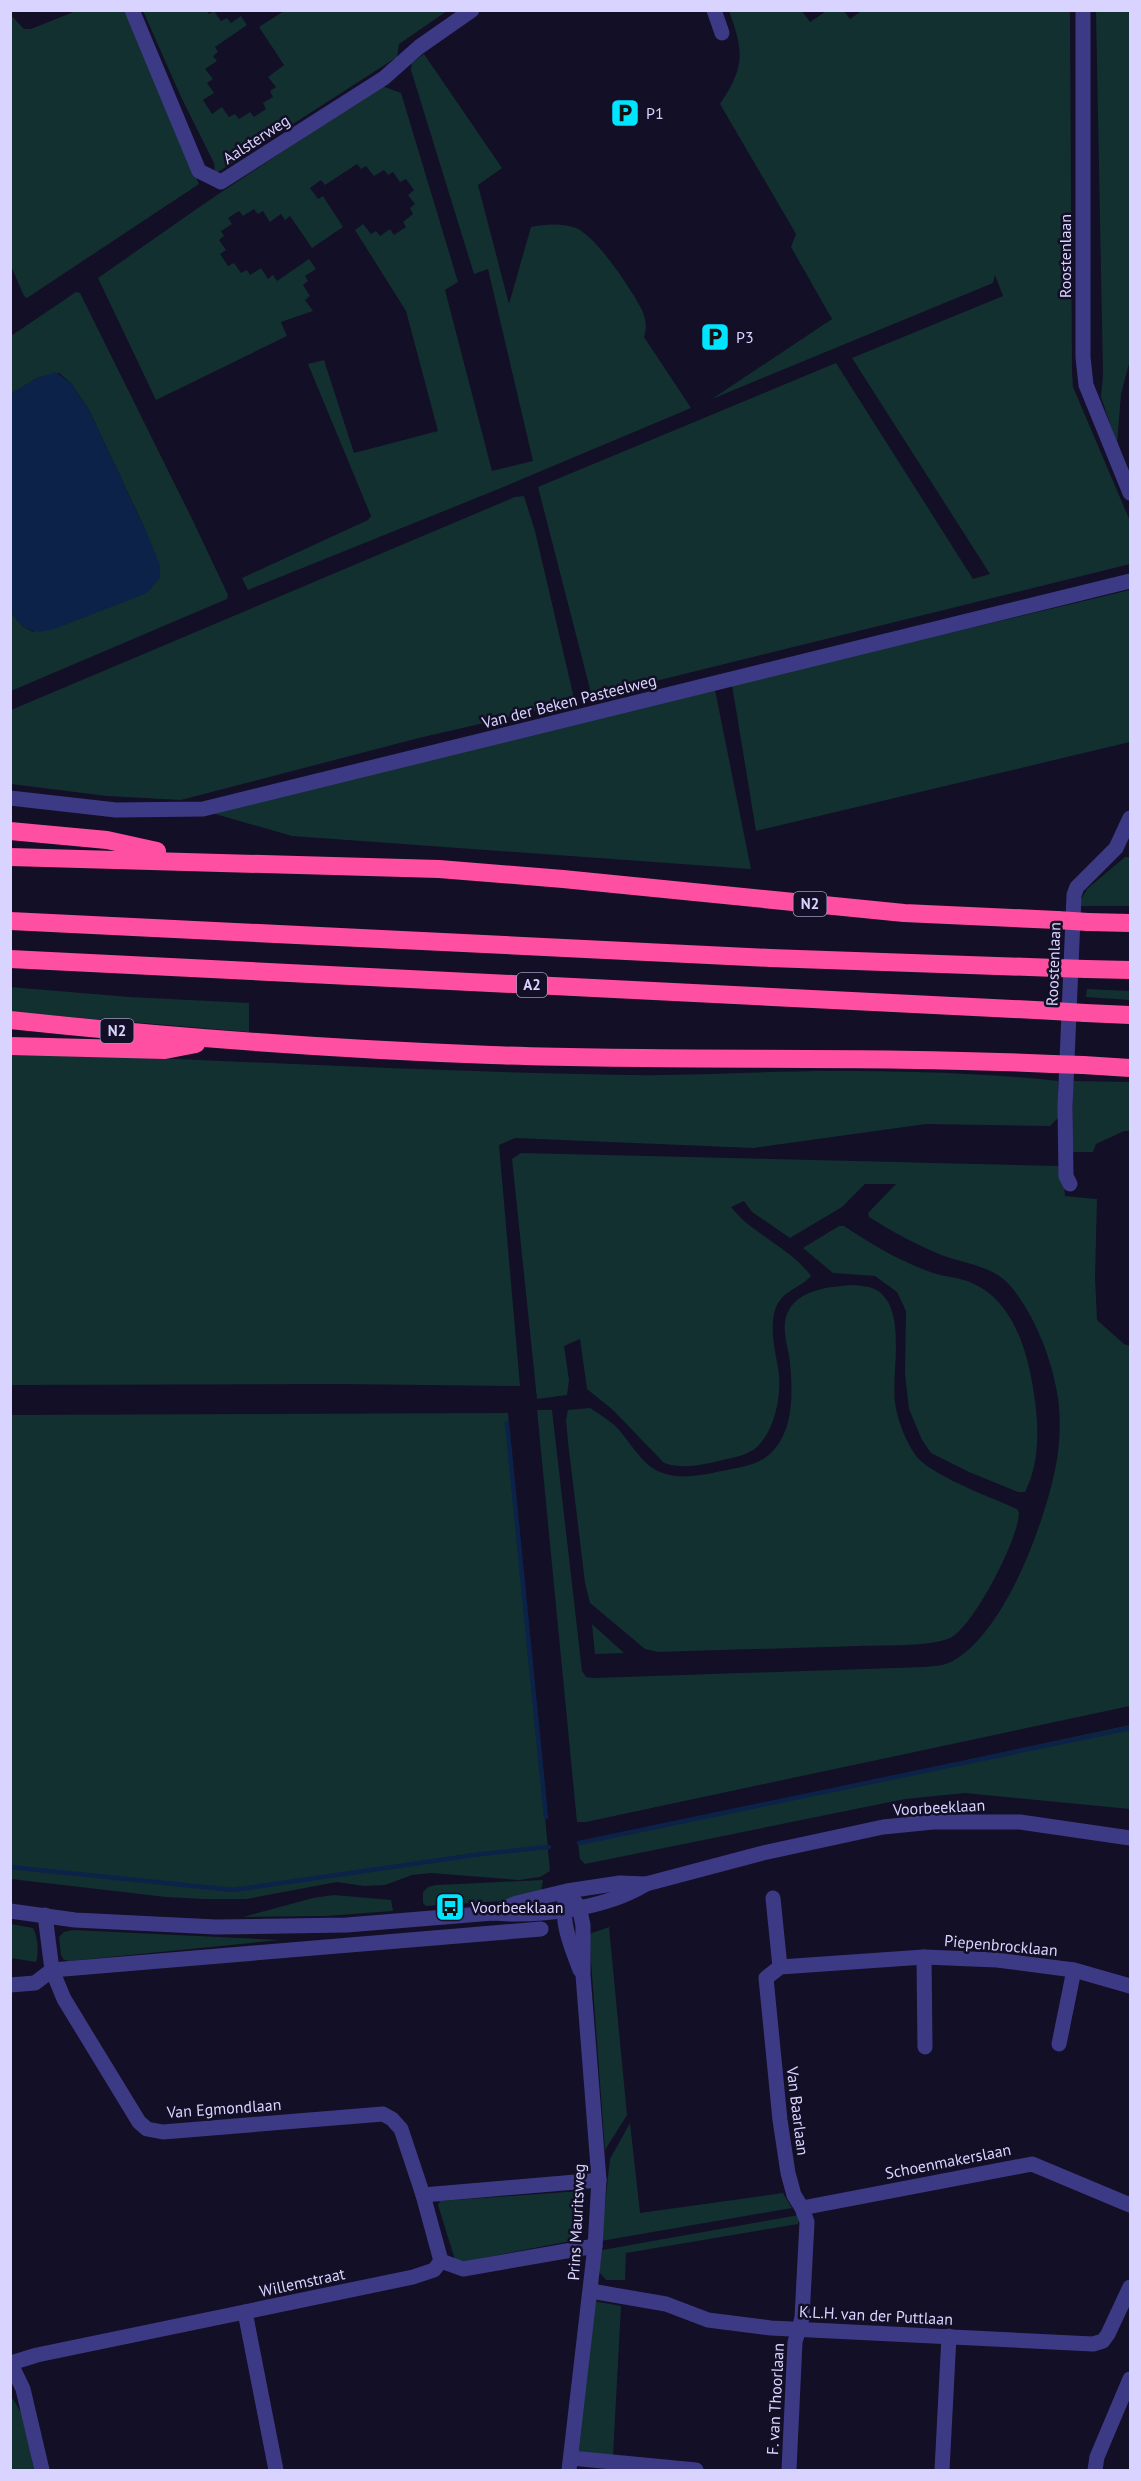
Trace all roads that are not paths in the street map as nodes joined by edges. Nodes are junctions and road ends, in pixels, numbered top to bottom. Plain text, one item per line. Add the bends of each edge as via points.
1 (132, 10) edge
2 (472, 10) edge
3 (714, 10) edge
4 (1083, 10) edge
5 (722, 33) dead end
6 (1131, 493) edge
7 (1131, 581) edge
8 (10, 798) edge
9 (1131, 818) edge
10 (10, 831) edge
11 (10, 857) edge
12 (209, 861) junction
13 (10, 921) edge
14 (1131, 923) edge
15 (10, 959) edge
16 (1131, 970) edge
17 (1131, 1015) edge
18 (10, 1020) edge
19 (224, 1040) junction
20 (10, 1046) edge
21 (1131, 1068) edge
22 (1070, 1184) dead end
23 (1131, 1838) edge
24 (646, 1884) junction
25 (567, 1891) junction
26 (773, 1898) dead end
27 (579, 1907) junction
28 (563, 1910) junction
29 (10, 1911) edge
30 (493, 1912) junction
31 (45, 1915) junction
32 (541, 1929) dead end
33 (496, 1934) junction
34 (924, 1957) junction
35 (780, 1967) junction
36 (52, 1970) junction
37 (1074, 1970) junction
38 (583, 1975) junction
39 (10, 1985) edge
40 (1131, 1986) edge
41 (1059, 2044) dead end
42 (925, 2048) dead end
43 (599, 2180) junction
44 (423, 2195) junction
45 (1131, 2205) edge
46 (802, 2208) junction
47 (595, 2246) junction
48 (441, 2261) junction
49 (1131, 2287) edge
50 (591, 2291) junction
51 (245, 2312) junction
52 (798, 2330) junction
53 (949, 2336) junction
54 (11, 2363) edge
55 (1131, 2379) edge
56 (570, 2464) edge
57 (42, 2470) edge
58 (276, 2470) edge
59 (696, 2470) edge
60 (789, 2470) edge
61 (942, 2470) edge
62 (1095, 2470) edge

1 - 2 street, Aalsterweg via 200,171 221,182 384,78 419,47
3 - 5 street
4 - 6 street, Roostenlaan via 1083,357 1086,385
7 - 8 street, Van der Beken Pasteelweg via 203,809 116,810
9 - 22 street, Roostenlaan via 1116,848 1077,887 1074,895 1065,1132 1066,1176
10 - 12 highway, N2 via 107,840
11 - 12 highway, N2
12 - 14 highway, N2, bridge via 439,869 893,912
13 - 16 highway, bridge via 770,958
15 - 17 highway, A2, bridge
18 - 19 highway, N2
19 - 20 highway, N2 via 165,1050
19 - 21 highway, N2, bridge via 493,1055 832,1058
23 - 24 street, Voorbeeklaan via 1020,1822 933,1822 883,1827
24 - 25 street, Voorbeeklaan via 620,1883
24 - 27 street, Voorbeeklaan via 628,1895
25 - 27 street, Prins Mauritsweg
25 - 28 street, Prins Mauritsweg
25 - 30 street, Voorbeeklaan
26 - 35 street
27 - 28 street, Voorbeeklaan
27 - 38 street, Prins Mauritsweg
28 - 30 street, Voorbeeklaan via 516,1915
28 - 38 street, Prins Mauritsweg
29 - 31 street, Voorbeeklaan
30 - 31 street, Voorbeeklaan via 347,1925 216,1927
30 - 33 street
31 - 36 street, Van Egmondlaan
32 - 33 street
33 - 36 street
34 - 35 street, Piepenbrocklaan
34 - 37 street, Piepenbrocklaan via 997,1960
34 - 42 street, Piepenbrocklaan
35 - 46 street, Van Baarlaan via 766,1978 768,2010 788,2173
36 - 39 street via 35,1983
36 - 44 street, Van Egmondlaan via 84,2033 147,2129 163,2132 382,2114 401,2129
37 - 40 street, Piepenbrocklaan
37 - 41 street, Piepenbrocklaan
38 - 43 street, Prins Mauritsweg
43 - 44 street
43 - 47 street, Prins Mauritsweg
44 - 48 street, Van Egmondlaan
45 - 46 street, Schoenmakerslaan via 1032,2164
46 - 52 street, Van Baarlaan via 807,2222
47 - 48 street via 463,2269
47 - 50 street, Prins Mauritsweg
48 - 51 street, Willemstraat via 434,2270 413,2277
49 - 53 street, K.L.H. van der Puttlaan via 1108,2334 1103,2341 1093,2344
50 - 52 street, K.L.H. van der Puttlaan via 666,2304 708,2320
50 - 56 street, Prins Mauritsweg
51 - 54 street, Willemstraat
51 - 58 street
52 - 53 street, K.L.H. van der Puttlaan
52 - 60 street, F. van Thoorlaan
53 - 61 street
54 - 57 street via 23,2389
55 - 62 street
56 - 59 street

